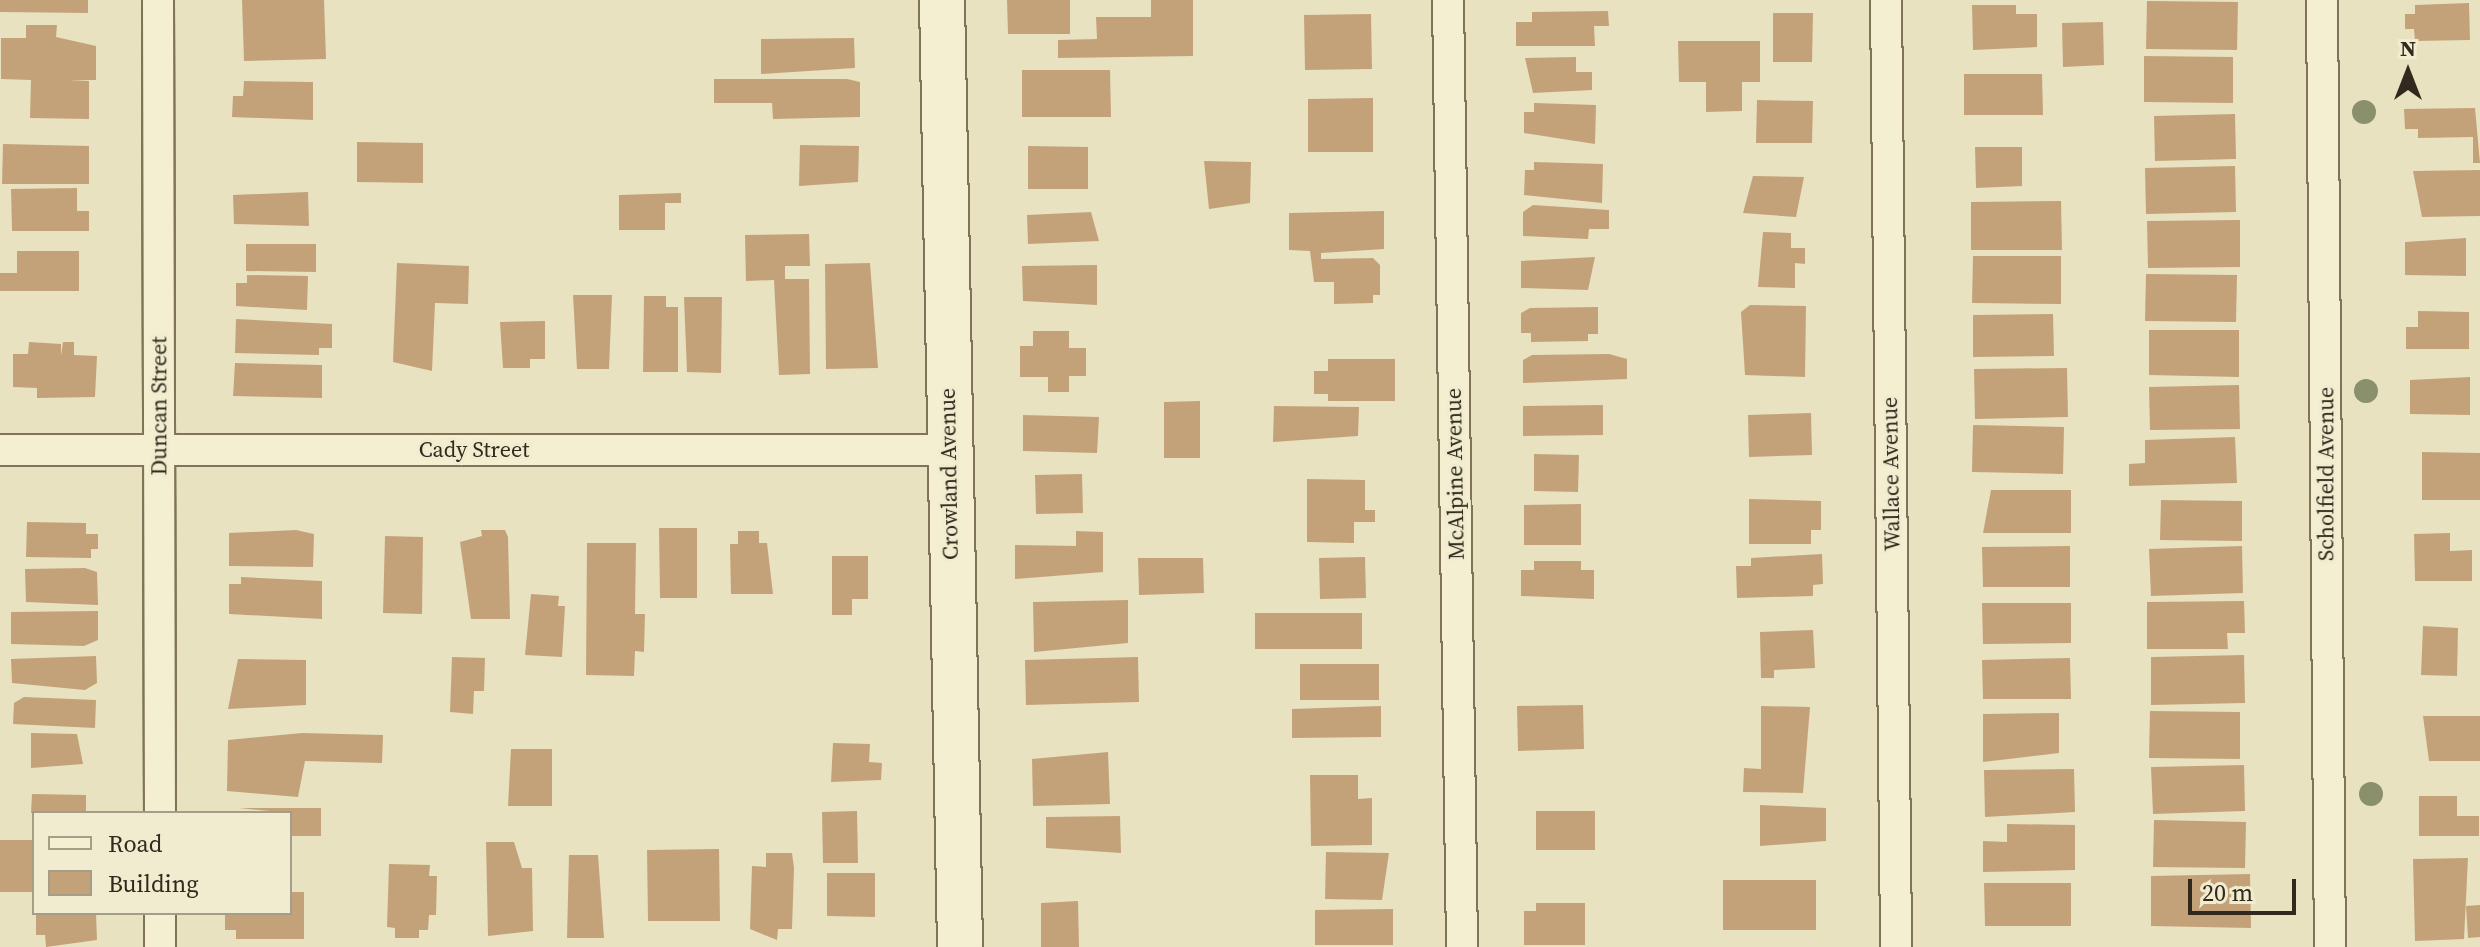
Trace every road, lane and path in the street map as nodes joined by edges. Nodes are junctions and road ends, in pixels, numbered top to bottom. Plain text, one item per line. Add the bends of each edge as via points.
1 (158, 0) edge
2 (942, 0) edge
3 (1448, 0) edge
4 (1886, 0) edge
5 (2322, 0) edge
6 (159, 449) junction
7 (0, 450) edge
8 (948, 450) junction
9 (160, 811) edge
10 (160, 915) edge
11 (160, 947) edge
12 (960, 947) edge
13 (1462, 947) edge
14 (1896, 947) edge
15 (2330, 947) edge

1 - 6 street, Duncan Street
2 - 8 main road, Crowland Avenue
3 - 13 street, McAlpine Avenue
4 - 14 street, Wallace Avenue
5 - 15 street, Scholfield Avenue
6 - 7 street, Cady Street
6 - 8 street, Cady Street
6 - 9 street, Duncan Street
8 - 12 main road, Crowland Avenue
10 - 11 street

